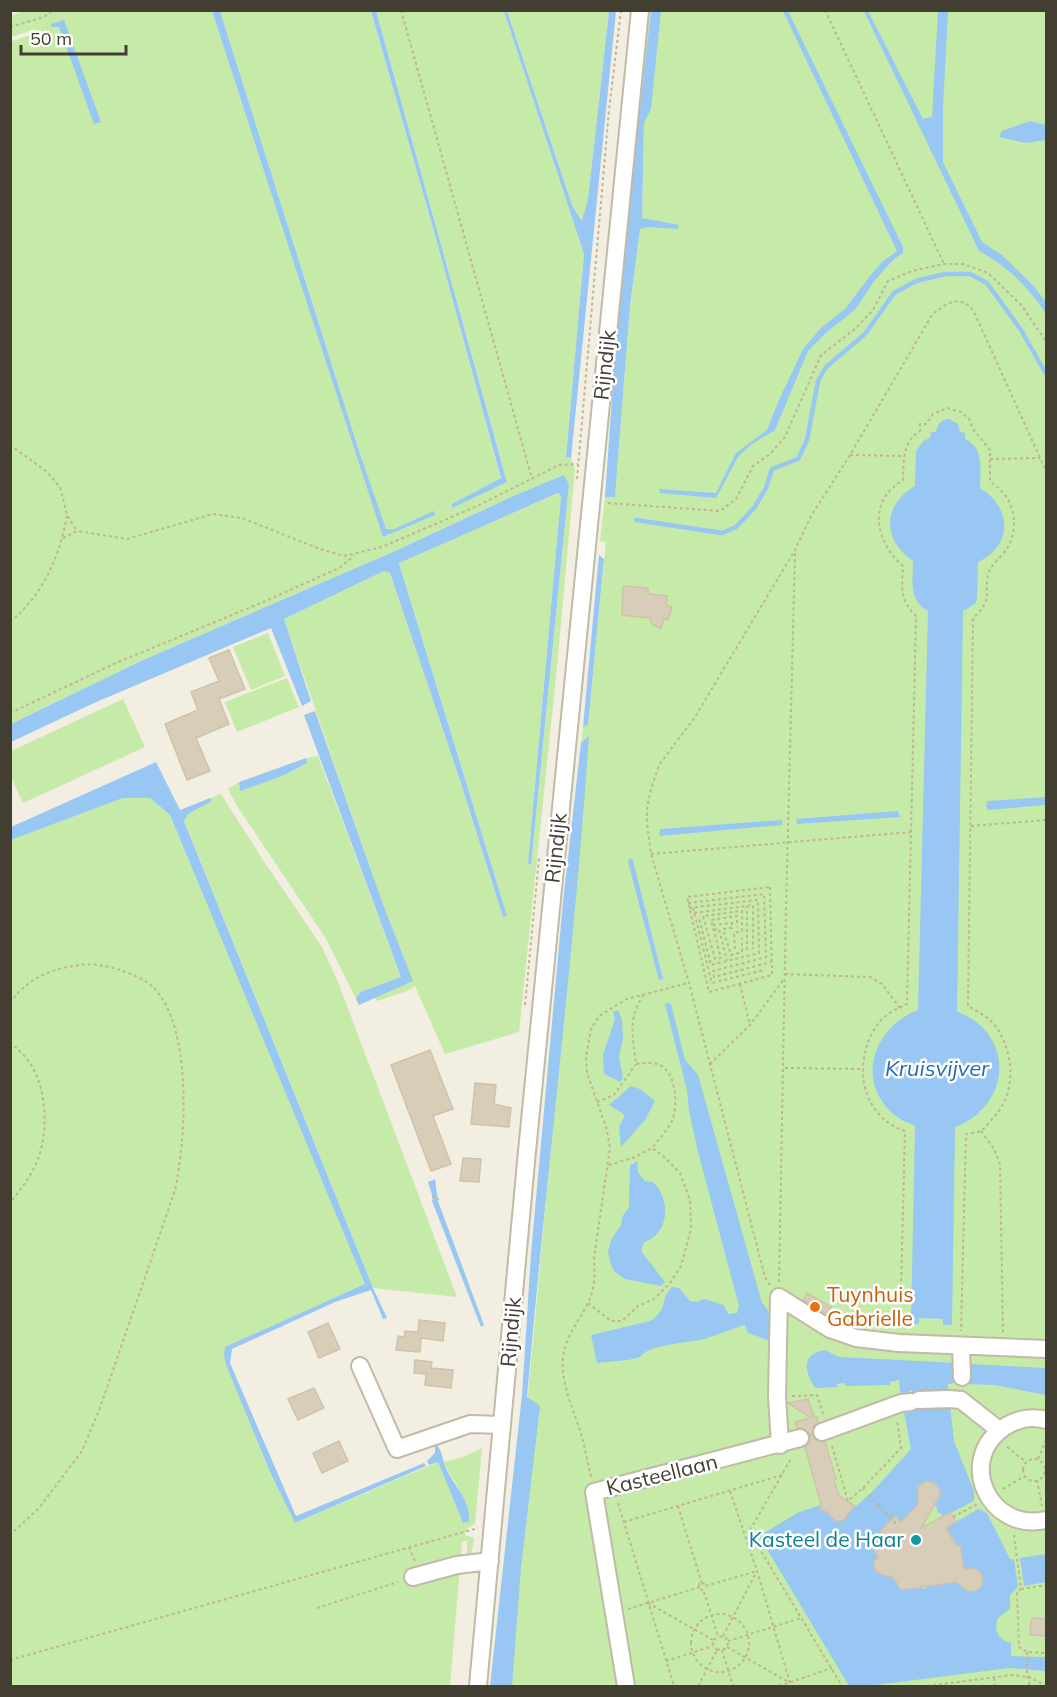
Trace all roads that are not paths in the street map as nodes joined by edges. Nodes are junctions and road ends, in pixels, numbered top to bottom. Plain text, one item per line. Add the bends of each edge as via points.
1 (640, 10) edge
2 (1047, 1349) edge
3 (961, 1353) junction
4 (360, 1366) dead end
5 (958, 1390) junction
6 (1047, 1420) edge
7 (502, 1425) junction
8 (825, 1431) road end
9 (996, 1433) junction
10 (800, 1438) dead end
11 (780, 1445) junction
12 (1046, 1521) edge
13 (490, 1561) junction
14 (413, 1577) road end
15 (478, 1686) edge
16 (626, 1686) edge

1 - 7 street, Rijndijk
2 - 3 street
3 - 5 street
3 - 11 street via 856,1338 827,1328 779,1297
4 - 7 street via 397,1449 470,1424
5 - 8 street via 907,1402
5 - 9 street
6 - 9 street via 1026,1418
7 - 13 street, Rijndijk
9 - 12 street via 985,1449 981,1466 982,1501 1016,1520
10 - 11 street, Kasteellaan
11 - 16 street, Kasteellaan via 594,1492
13 - 14 street
13 - 15 street, Rijndijk

